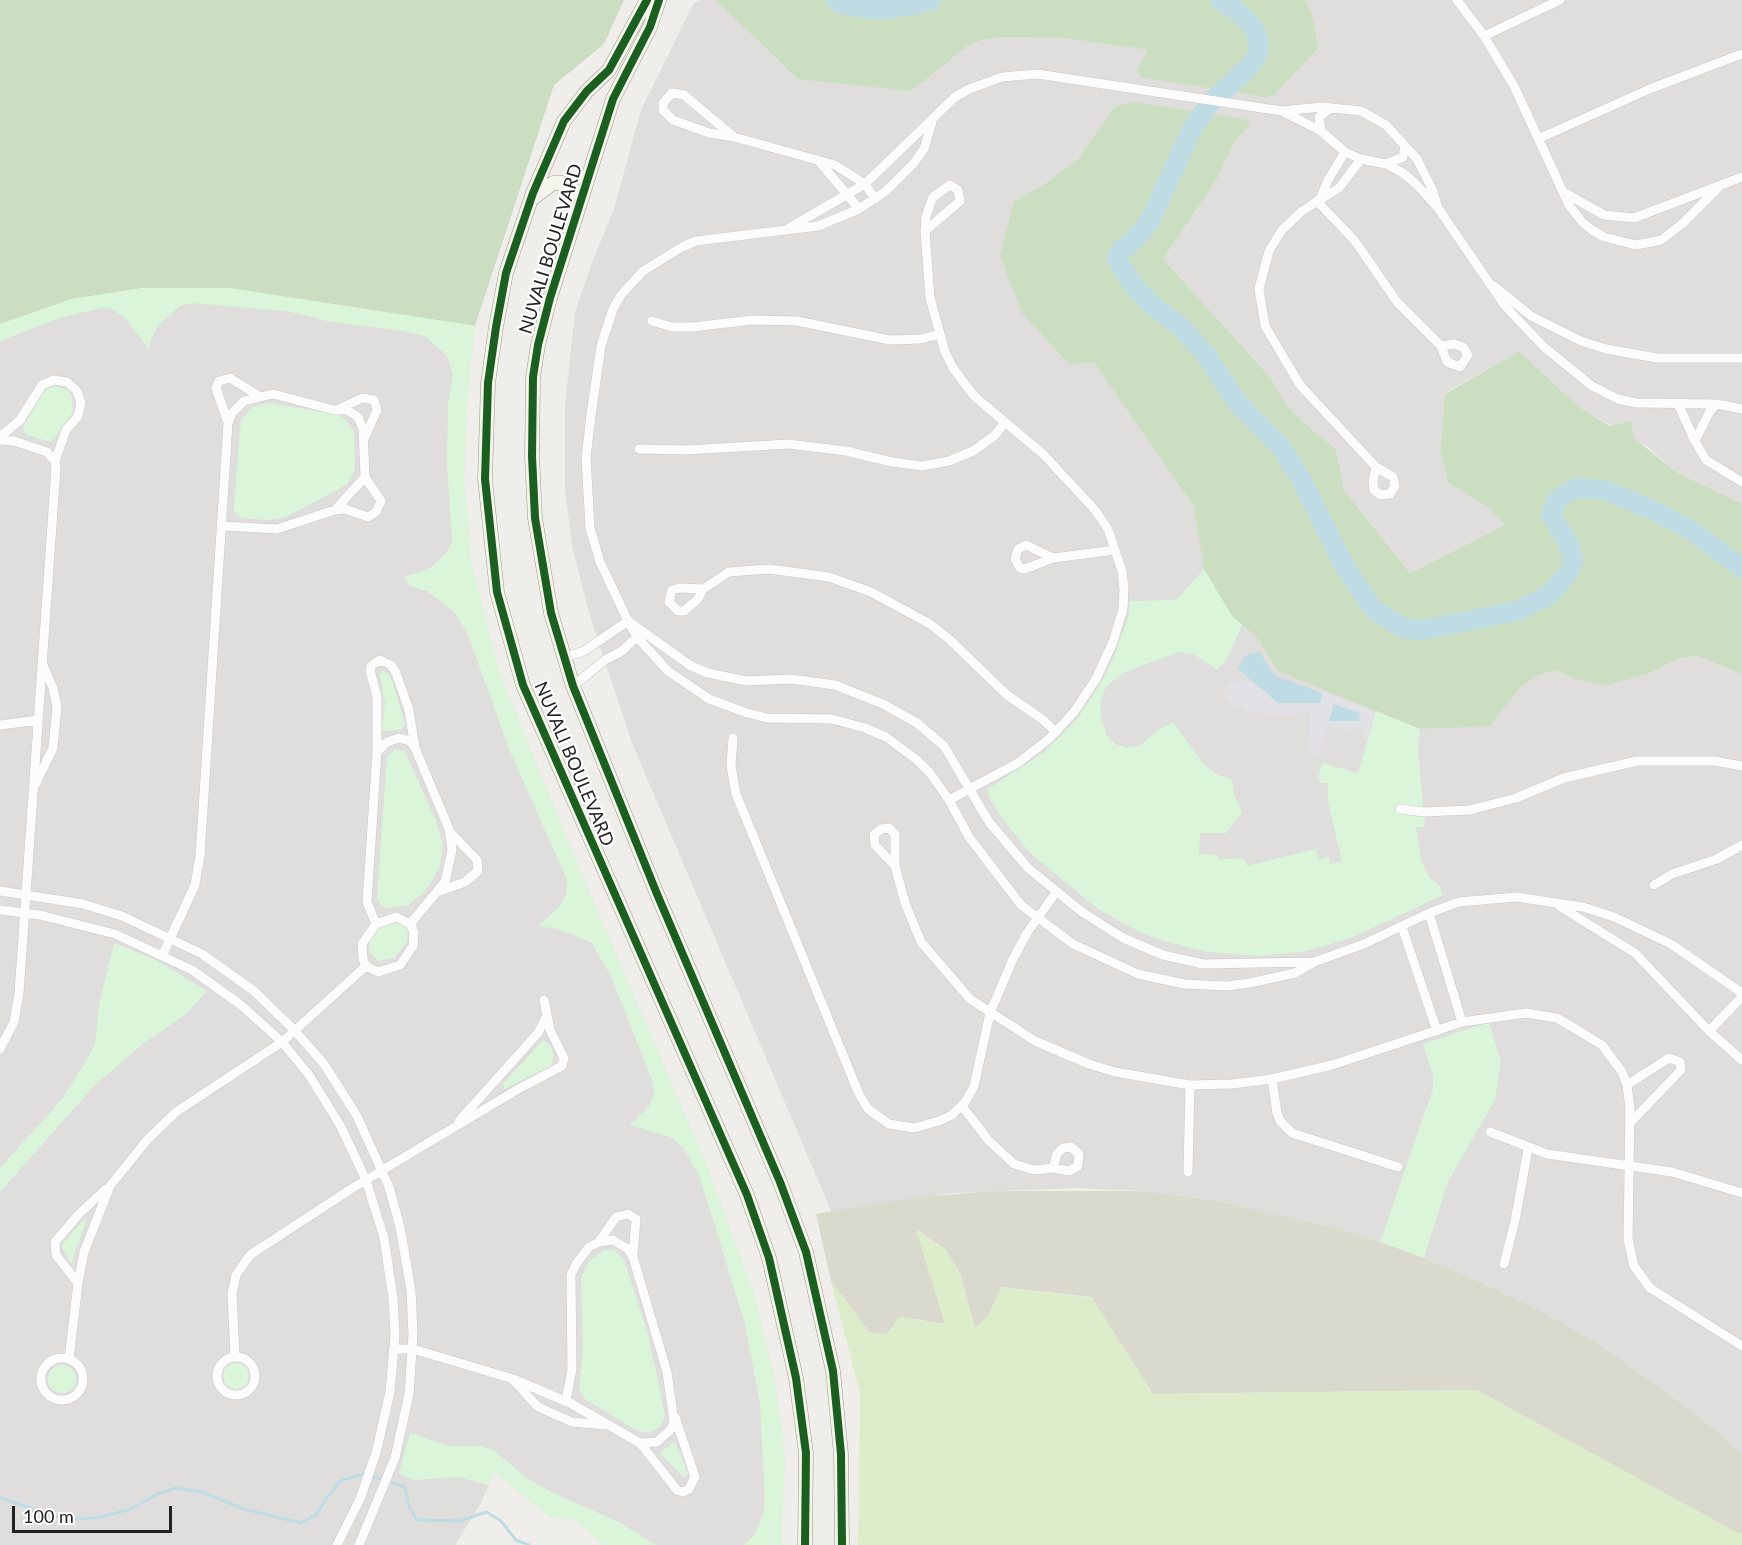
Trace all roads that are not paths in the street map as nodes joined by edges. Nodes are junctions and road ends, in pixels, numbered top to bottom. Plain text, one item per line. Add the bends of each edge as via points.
1 (647, 0) edge
2 (660, 0) edge
3 (1457, 0) edge
4 (1560, 0) edge
5 (1484, 36) junction
6 (1742, 54) edge
7 (1334, 107) junction
8 (1282, 111) junction
9 (932, 122) junction
10 (1321, 131) junction
11 (734, 137) junction
12 (1540, 138) junction
13 (1405, 146) junction
14 (1345, 152) junction
15 (1361, 159) junction
16 (818, 160) junction
17 (1386, 164) junction
18 (1742, 177) edge
19 (865, 184) junction
20 (1720, 186) junction
21 (1565, 193) junction
22 (849, 194) junction
23 (875, 199) junction
24 (1319, 199) junction
25 (531, 200) junction
26 (1438, 208) junction
27 (859, 209) junction
28 (573, 225) junction
29 (787, 229) junction
30 (925, 231) junction
31 (1485, 279) junction
32 (652, 321) dead end
33 (940, 334) junction
34 (1441, 346) dead end
35 (1742, 358) edge
36 (261, 397) junction
37 (1678, 404) junction
38 (1717, 404) junction
39 (1742, 409) edge
40 (334, 410) junction
41 (228, 423) junction
42 (1004, 424) junction
43 (0, 439) edge
44 (1695, 441) junction
45 (364, 443) junction
46 (639, 449) dead end
47 (55, 461) junction
48 (1376, 468) dead end
49 (365, 477) junction
50 (1742, 482) edge
51 (335, 510) junction
52 (223, 526) junction
53 (1115, 550) junction
54 (1053, 558) dead end
55 (703, 589) dead end
56 (628, 621) junction
57 (640, 633) junction
58 (563, 657) junction
59 (42, 663) junction
60 (573, 687) junction
61 (38, 720) junction
62 (0, 725) edge
63 (1056, 732) junction
64 (733, 738) dead end
65 (415, 748) junction
66 (377, 752) junction
67 (1742, 766) edge
68 (33, 786) junction
69 (971, 788) junction
70 (949, 800) junction
71 (1400, 809) dead end
72 (449, 829) junction
73 (1742, 845) edge
74 (895, 866) dead end
75 (1654, 885) dead end
76 (0, 891) edge
77 (440, 891) junction
78 (1056, 892) junction
79 (26, 894) junction
80 (1557, 904) junction
81 (0, 910) edge
82 (25, 913) junction
83 (1430, 913) junction
84 (1036, 919) junction
85 (376, 924) junction
86 (410, 924) junction
87 (1402, 927) junction
88 (172, 937) junction
89 (163, 954) junction
90 (1314, 962) junction
91 (366, 966) junction
92 (1742, 995) edge
93 (544, 1000) dead end
94 (990, 1013) junction
95 (546, 1017) junction
96 (1462, 1022) junction
97 (295, 1031) junction
98 (1437, 1031) junction
99 (1708, 1031) junction
100 (282, 1042) junction
101 (0, 1049) edge
102 (1742, 1060) edge
103 (1272, 1080) junction
104 (1190, 1084) junction
105 (1628, 1085) junction
106 (492, 1086) junction
107 (503, 1098) junction
108 (962, 1106) junction
109 (1630, 1123) junction
110 (453, 1127) junction
111 (1490, 1132) dead end
112 (1528, 1149) junction
113 (1398, 1167) dead end
114 (1628, 1167) junction
115 (1053, 1168) dead end
116 (382, 1172) junction
117 (1188, 1172) dead end
118 (366, 1180) junction
119 (110, 1186) junction
120 (1742, 1193) edge
121 (599, 1242) junction
122 (633, 1257) junction
123 (1503, 1264) dead end
124 (78, 1283) junction
125 (1742, 1346) edge
126 (394, 1349) junction
127 (413, 1349) junction
128 (235, 1356) junction
129 (69, 1359) junction
130 (513, 1379) junction
131 (566, 1401) junction
132 (674, 1414) junction
133 (609, 1425) junction
134 (640, 1443) junction
135 (337, 1545) edge
136 (359, 1545) edge
137 (805, 1545) edge
138 (842, 1545) edge

1 - 25 main road, NUVALI BOULEVARD via 609,70 564,121
2 - 28 main road, NUVALI BOULEVARD via 613,99
3 - 5 street
4 - 5 street
5 - 12 street
6 - 12 street via 1652,88
7 - 8 street
7 - 10 street via 1319,117
7 - 13 street via 1374,117
8 - 9 street via 1050,75 1021,75 985,81 969,89 955,97
8 - 10 street
9 - 19 street
9 - 23 street via 924,149 913,164
10 - 14 street
11 - 11 street via 684,95 672,93 663,103 663,110 673,120
11 - 16 street
12 - 21 street
13 - 17 street via 1403,157
13 - 26 street via 1426,175
14 - 15 street
14 - 24 street
15 - 17 street
15 - 24 street via 1339,188
16 - 19 street via 845,169
16 - 22 street
17 - 26 street via 1403,173
18 - 20 street
19 - 22 street
19 - 23 street
20 - 21 street via 1634,218 1604,215
20 - 21 street via 1670,235 1636,245 1592,230 1575,214
22 - 27 street
22 - 29 street
23 - 27 street
24 - 34 street via 1354,240 1396,302
24 - 48 street via 1295,217 1275,240 1261,275 1265,326 1300,385
25 - 28 main road via 553,183 562,183 570,191
25 - 137 main road, NUVALI BOULEVARD via 506,273 488,383 485,479 497,592 523,685 747,1195 770,1258 796,1378 806,1453
26 - 31 street
27 - 29 street via 818,226
28 - 58 main road, NUVALI BOULEVARD via 550,298 533,377 535,518 540,562
29 - 56 street via 696,241 667,254 632,282 609,318 596,373 586,458 586,495 600,562
30 - 30 street via 958,205 960,195 954,186 944,187 933,197
30 - 33 street via 927,280
31 - 35 street via 1531,316 1606,349 1657,358
31 - 37 street via 1544,347 1592,386 1636,403
32 - 33 street via 672,327 693,327 752,320 797,321 890,340
33 - 42 street via 962,383
36 - 40 street via 273,394
36 - 41 street via 244,401 232,412
36 - 41 street via 230,378 222,378 216,388
37 - 38 street
37 - 44 street
38 - 39 street
38 - 44 street
40 - 45 street via 347,410 358,417
40 - 45 street via 362,398 374,400 377,410
41 - 52 street
42 - 46 street via 994,436 967,454 922,466 798,445
42 - 53 street via 1043,454 1084,496 1108,529
43 - 47 street via 47,452
43 - 47 street via 20,420 42,385 54,380 67,382 77,391 81,403
44 - 50 street via 1706,460
45 - 49 street
47 - 59 street
49 - 51 street
49 - 51 street via 381,501 372,516
51 - 52 street via 277,529
52 - 88 street via 200,856 195,885
53 - 54 street
53 - 63 street via 1124,589 1119,626 1096,679
55 - 63 street via 729,572 770,569 808,573 855,586 930,624 1007,695
56 - 57 street
56 - 58 street via 584,651
57 - 60 street
57 - 69 street via 692,666 725,679 812,680 883,704 932,734
57 - 70 street via 668,671 709,699 767,718 832,719 886,737 917,760
58 - 60 main road, NUVALI BOULEVARD
59 - 61 street
59 - 68 street via 57,707 54,748
60 - 138 main road, NUVALI BOULEVARD via 806,1252 832,1371 841,1454
61 - 62 street
61 - 68 street
63 - 69 street via 1018,763
64 - 108 street via 731,766 736,794 868,1109 890,1124 914,1128 939,1121
65 - 66 street via 405,739 393,739
65 - 66 street via 399,680 391,665 380,660 370,671 378,696
65 - 72 street
66 - 85 street via 367,902
67 - 71 street via 1663,759 1637,761 1564,778 1516,798 1470,810
68 - 79 street
69 - 70 street
69 - 78 street via 1000,837
70 - 84 street via 969,837
72 - 77 street via 451,861
72 - 77 street via 477,860 478,867 472,878
73 - 75 street
74 - 94 street via 921,942 950,979
76 - 79 street
77 - 86 street
78 - 84 street
78 - 90 street via 1124,938 1182,961
79 - 82 street
79 - 88 street via 83,904
80 - 83 street via 1498,896 1459,902
80 - 92 street via 1583,907 1643,930 1701,963
80 - 99 street via 1635,953
81 - 82 street
82 - 89 street via 115,933
82 - 101 street via 18,1008
83 - 87 street
83 - 96 street
84 - 90 street via 1094,956 1161,981 1206,986 1250,983 1294,973
84 - 94 street via 1013,959
85 - 86 street via 396,917
85 - 91 street via 362,944
86 - 91 street via 413,946 400,965 378,972
87 - 90 street
87 - 98 street
88 - 89 street
88 - 97 street via 246,985
89 - 100 street via 241,1005
91 - 97 street
92 - 99 street
93 - 95 street
94 - 104 street via 1035,1041 1089,1064
94 - 108 street via 974,1086
95 - 106 street via 538,1033
95 - 107 street via 564,1062 558,1070
96 - 98 street
96 - 105 street via 1526,1013 1557,1018 1602,1045
97 - 100 street
97 - 116 street via 340,1087
98 - 103 street via 1371,1054
99 - 102 street
100 - 118 street via 325,1098
100 - 119 street via 176,1112 147,1140
103 - 104 street
103 - 113 street via 1276,1113 1292,1133
104 - 117 street
105 - 109 street
105 - 109 street via 1669,1058 1682,1065
106 - 107 street
106 - 110 street
107 - 110 street
108 - 115 street via 989,1141 1014,1164 1034,1170
109 - 114 street
110 - 116 street
111 - 112 street
112 - 114 street
112 - 123 street
114 - 120 street via 1672,1172
114 - 125 street via 1629,1252 1641,1278 1650,1288
116 - 118 street
116 - 127 street via 406,1254
118 - 126 street via 389,1264
118 - 128 street via 266,1243 245,1261 236,1275 232,1294
119 - 124 street via 84,1252
119 - 124 street via 55,1242 57,1255
121 - 122 street via 621,1243
121 - 122 street via 616,1217 633,1216
121 - 131 street via 582,1254 571,1275 572,1361
122 - 132 street via 657,1332
124 - 129 street
126 - 127 street
126 - 135 street via 386,1419 373,1464
127 - 130 street
127 - 136 street via 404,1424 391,1471
128 - 128 street via 224,1360 216,1376 220,1387 236,1395 248,1391 255,1375 247,1360
129 - 129 street via 56,1358 42,1372 42,1386 56,1399 76,1394 83,1382 80,1368
130 - 131 street
130 - 133 street via 538,1407 572,1422
131 - 133 street
132 - 134 street via 671,1429 657,1442
132 - 134 street via 695,1477 689,1489 677,1490
133 - 134 street

